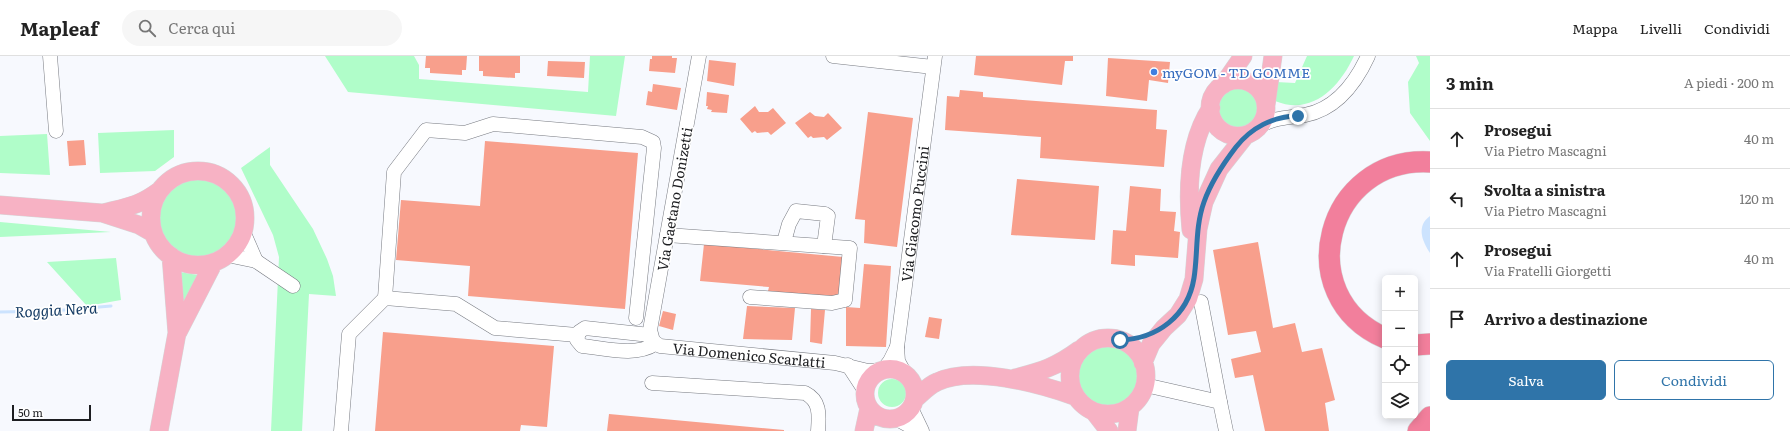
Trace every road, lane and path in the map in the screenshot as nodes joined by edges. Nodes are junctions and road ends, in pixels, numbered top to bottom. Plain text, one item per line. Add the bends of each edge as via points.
1 (50, 56) edge
2 (699, 56) edge
3 (833, 56) edge
4 (1243, 56) edge
5 (1272, 56) edge
6 (1368, 56) edge
7 (934, 61) edge
8 (1223, 84) junction
9 (1266, 105) junction
10 (1210, 108) junction
11 (1287, 116) junction
12 (1261, 125) junction
13 (56, 131) dead end
14 (1245, 136) junction
15 (1426, 162) edge
16 (159, 190) junction
17 (0, 206) edge
18 (102, 213) junction
19 (243, 231) junction
20 (153, 233) junction
21 (667, 236) junction
22 (784, 242) junction
23 (824, 246) junction
24 (643, 254) junction
25 (171, 256) junction
26 (220, 259) junction
27 (256, 261) junction
28 (662, 264) junction
29 (1195, 264) junction
30 (293, 286) dead end
31 (750, 297) dead end
32 (385, 298) junction
33 (1201, 302) dead end
34 (636, 318) dead end
35 (1164, 328) junction
36 (177, 333) junction
37 (1382, 336) edge
38 (652, 340) junction
39 (1120, 340) junction
40 (1418, 344) edge
41 (1430, 344) edge
42 (897, 347) junction
43 (1079, 350) junction
44 (1144, 363) junction
45 (848, 365) junction
46 (882, 369) junction
47 (906, 374) junction
48 (1013, 378) junction
49 (936, 382) junction
50 (652, 383) dead end
51 (1145, 385) junction
52 (865, 390) junction
53 (1074, 396) junction
54 (1220, 402) junction
55 (913, 403) junction
56 (869, 408) junction
57 (1130, 408) junction
58 (1095, 413) junction
59 (1430, 417) edge
60 (892, 419) junction
61 (159, 431) edge
62 (341, 431) edge
63 (818, 431) edge
64 (864, 431) edge
65 (872, 431) edge
66 (919, 431) edge
67 (922, 431) edge
68 (1109, 431) edge
69 (1127, 431) edge
70 (1226, 431) edge
71 (1418, 431) edge

1 - 13 street
2 - 21 street, Via Gaetano Donizetti
3 - 7 street
4 - 8 main road
5 - 9 main road
6 - 11 street via 1348,88 1333,103 1314,112
7 - 42 street, Via Giacomo Puccini
8 - 9 main road via 1241,80 1250,83 1261,92
8 - 10 main road via 1212,99
9 - 11 street via 1272,111
9 - 12 main road
10 - 14 main road via 1215,124 1221,130
10 - 29 main road via 1203,119 1194,146 1189,178
11 - 12 street via 1272,119
12 - 14 main road
14 - 29 main road via 1219,169 1204,202 1198,229
15 - 37 highway via 1408,162 1389,167 1361,184 1353,191 1340,211 1330,239 1330,270 1339,295 1358,320
16 - 18 main road via 145,201 133,206
16 - 19 main road via 182,173 197,170 218,175 235,188 242,201 245,216
16 - 20 main road via 151,218
17 - 18 main road
18 - 20 main road via 139,225
19 - 26 main road via 237,244
19 - 27 street
20 - 25 main road via 160,246
21 - 22 street
21 - 28 street, Via Gaetano Donizetti
22 - 23 street
22 - 23 street via 796,211 828,216
23 - 31 street via 850,248 845,300 832,303
24 - 28 street via 646,260
24 - 32 street via 653,142 642,137 494,124 465,133 426,130 394,172
24 - 34 street
25 - 26 main road via 184,263 199,265
25 - 36 main road
26 - 27 street
26 - 36 main road
27 - 30 street
28 - 38 street, Via Gaetano Donizetti
29 - 35 main road via 1188,299 1178,315
32 - 38 street via 456,304 495,328 577,335 582,346 635,351 648,348
32 - 62 street via 349,334
33 - 54 street
35 - 39 main road via 1132,340
35 - 44 main road via 1151,344
36 - 61 main road
38 - 45 street, Via Domenico Scarlatti via 660,346
39 - 43 main road via 1098,339
39 - 44 main road via 1134,348
40 - 41 highway
42 - 46 street, Via Giacomo Puccini
42 - 47 street via 898,361
43 - 48 main road via 1056,366
43 - 53 main road via 1072,361 1069,373
44 - 51 main road
45 - 46 street, Via Domenico Scarlatti via 868,371
45 - 52 street
46 - 47 main road via 898,369
46 - 52 main road via 871,377
47 - 49 main road
47 - 55 main road via 915,390
48 - 49 main road via 962,376
48 - 53 main road
49 - 55 main road
50 - 63 street via 805,393 813,397 818,406
51 - 54 street
51 - 57 main road via 1137,402
52 - 56 main road
53 - 58 main road via 1080,404
54 - 70 street
55 - 60 main road via 905,414
55 - 67 street
56 - 60 main road via 882,418
56 - 64 main road
57 - 58 main road via 1113,415
57 - 69 main road
58 - 68 main road
59 - 71 highway
60 - 65 main road
60 - 66 street

